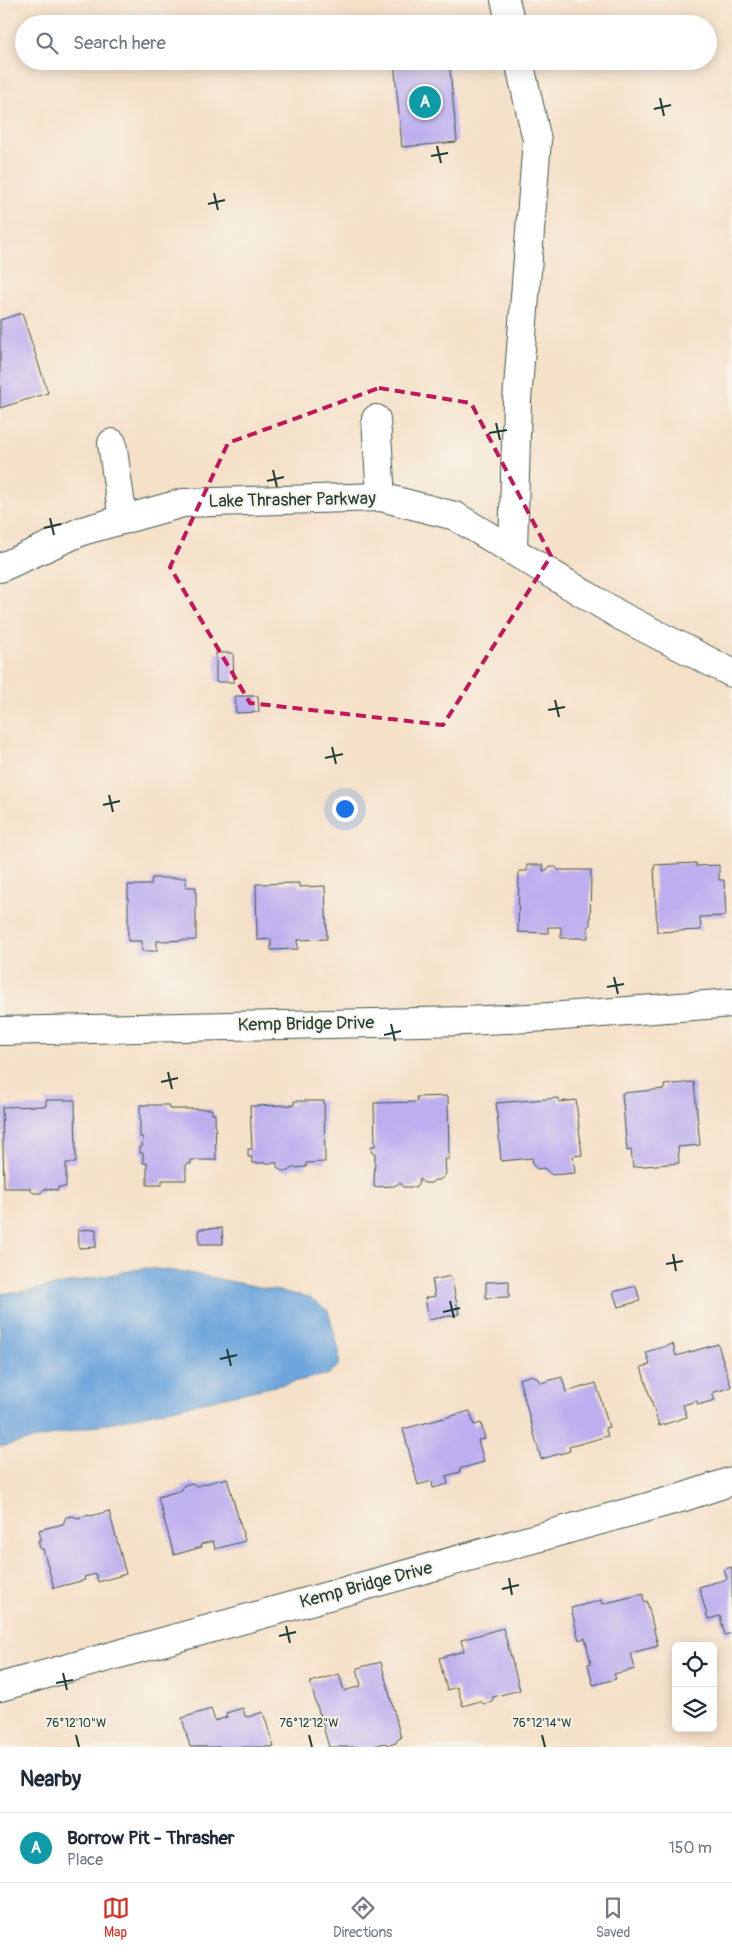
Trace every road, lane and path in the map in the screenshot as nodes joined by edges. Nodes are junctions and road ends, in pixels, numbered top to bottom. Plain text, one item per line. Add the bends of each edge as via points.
1 (505, 0) edge
2 (509, 15) edge
3 (521, 70) edge
4 (376, 420) dead end
5 (112, 443) dead end
6 (381, 496) junction
7 (123, 520) junction
8 (513, 551) junction
9 (0, 568) edge
10 (732, 673) edge
11 (732, 1003) edge
12 (0, 1031) edge
13 (732, 1482) edge
14 (0, 1687) edge

1 - 2 street
3 - 8 street via 536,140 516,401
4 - 6 street
5 - 7 street
6 - 7 street, Lake Thrasher Parkway via 182,503
6 - 8 street, Lake Thrasher Parkway via 455,516
7 - 9 street, Lake Thrasher Parkway via 82,531
8 - 10 street, Lake Thrasher Parkway via 620,616
11 - 12 street, Kemp Bridge Drive via 465,1021
13 - 14 street, Kemp Bridge Drive

